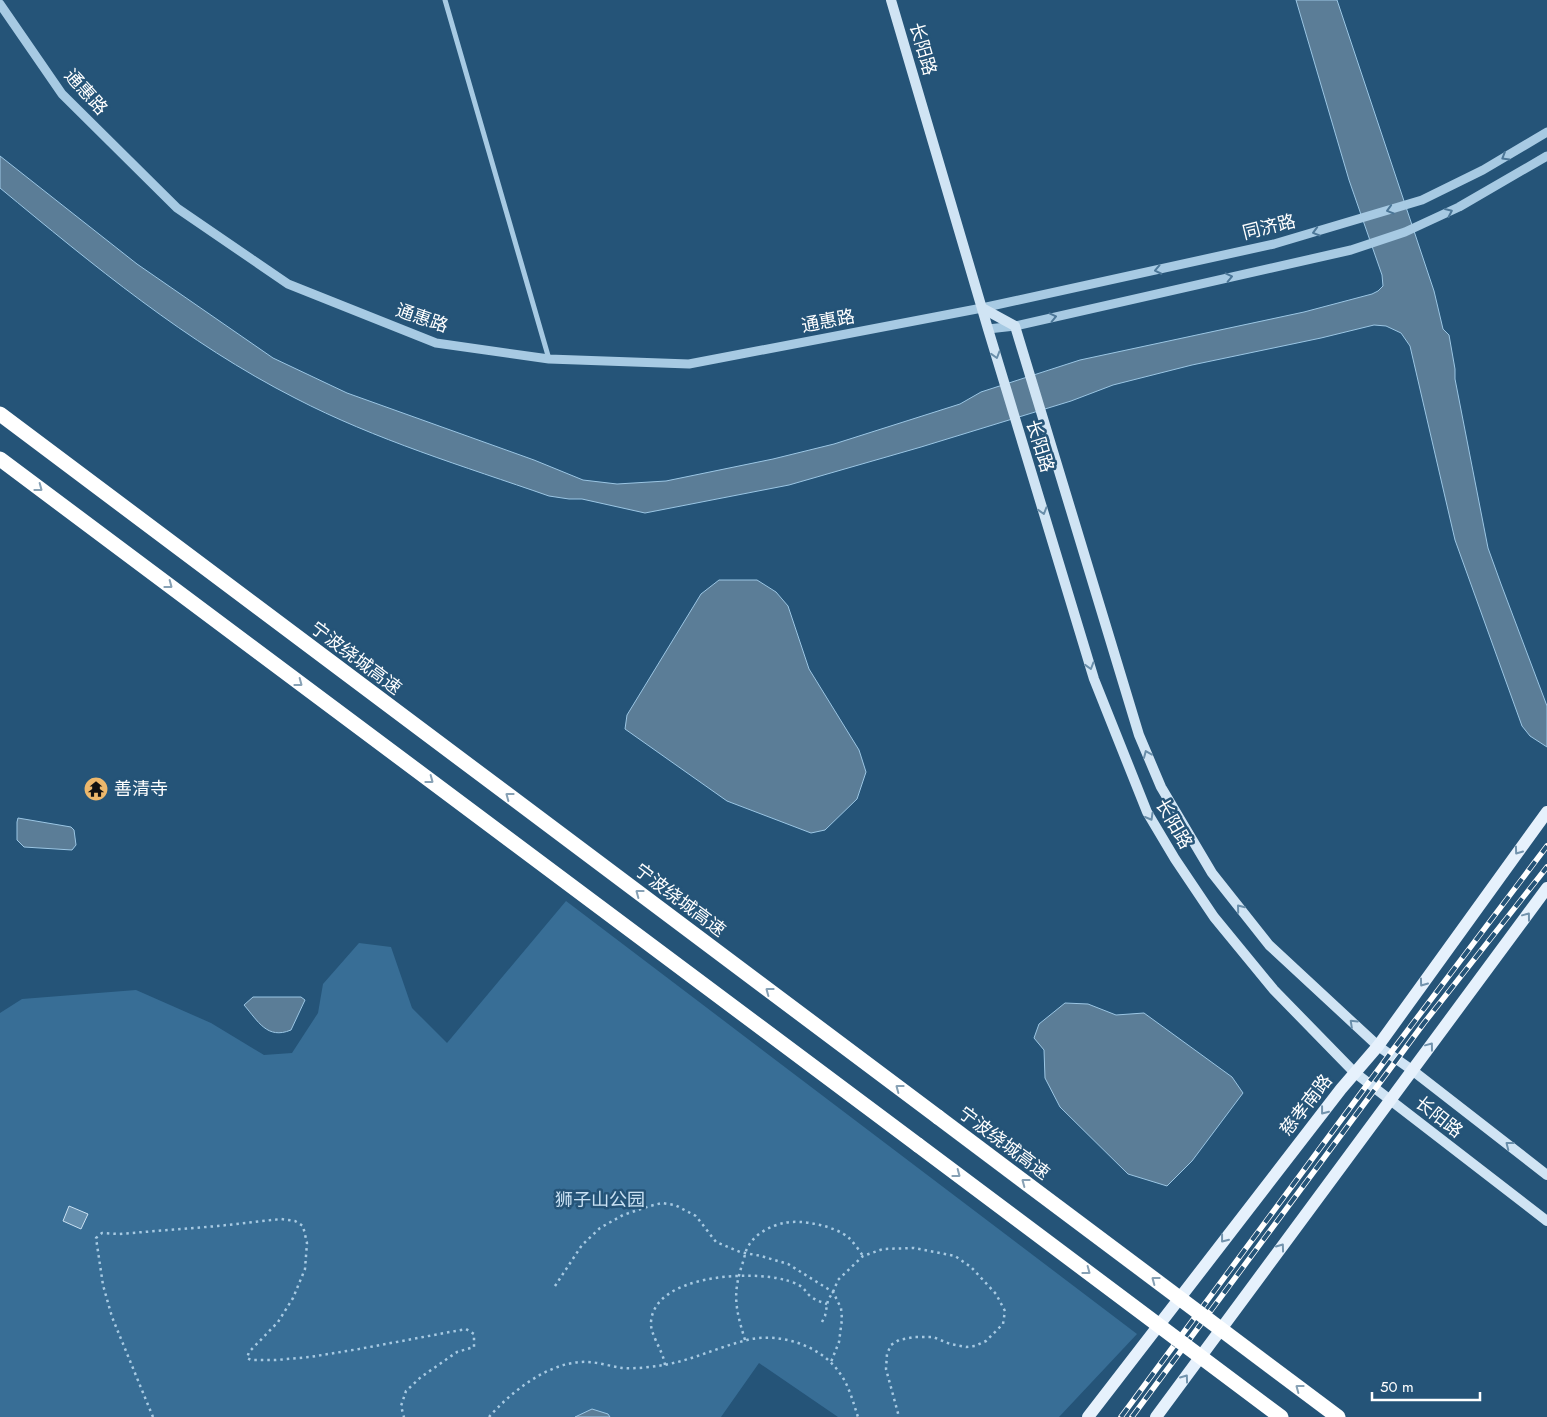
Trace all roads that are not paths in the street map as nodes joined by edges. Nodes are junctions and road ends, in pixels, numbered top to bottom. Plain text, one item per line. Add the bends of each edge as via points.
1 (445, 0) edge
2 (891, 0) edge
3 (0, 4) edge
4 (1547, 132) edge
5 (1547, 156) edge
6 (982, 308) junction
7 (1015, 326) junction
8 (988, 329) junction
9 (549, 359) junction
10 (0, 414) edge
11 (0, 459) edge
12 (1547, 812) edge
13 (1547, 888) edge
14 (1378, 1046) junction
15 (1412, 1070) junction
16 (1354, 1072) junction
17 (1390, 1099) junction
18 (1547, 1175) edge
19 (1547, 1221) edge
20 (1088, 1417) edge
21 (1156, 1417) edge
22 (1281, 1417) edge
23 (1338, 1417) edge

1 - 9 street
2 - 6 main road, 长阳路
3 - 9 street, 通惠路 via 62,94 177,208 288,284 436,343
4 -> 6 street, 同济路 via 1483,170 1418,201 1274,244
7 -> 5 street via 1351,250 1405,232 1459,208
6 - 7 main road
6 - 8 main road, 长阳路
6 - 9 street, 通惠路 via 690,364
7 - 8 street
14 -> 7 main road, 长阳路 via 1269,945 1212,873 1161,787 1139,735
8 -> 16 main road, 长阳路 via 1094,679 1147,812 1214,917 1274,990
23 -> 10 highway, 宁波绕城高速, bridge
11 -> 22 highway, bridge
12 -> 14 main road, 慈孝南路
15 -> 13 main road
14 - 15 main road, 长阳路
14 - 16 main road, 慈孝南路
15 - 17 main road
18 -> 15 main road, 长阳路
16 - 17 main road, 长阳路
16 -> 20 main road, 慈孝南路
17 - 19 main road, 长阳路
21 -> 17 main road

